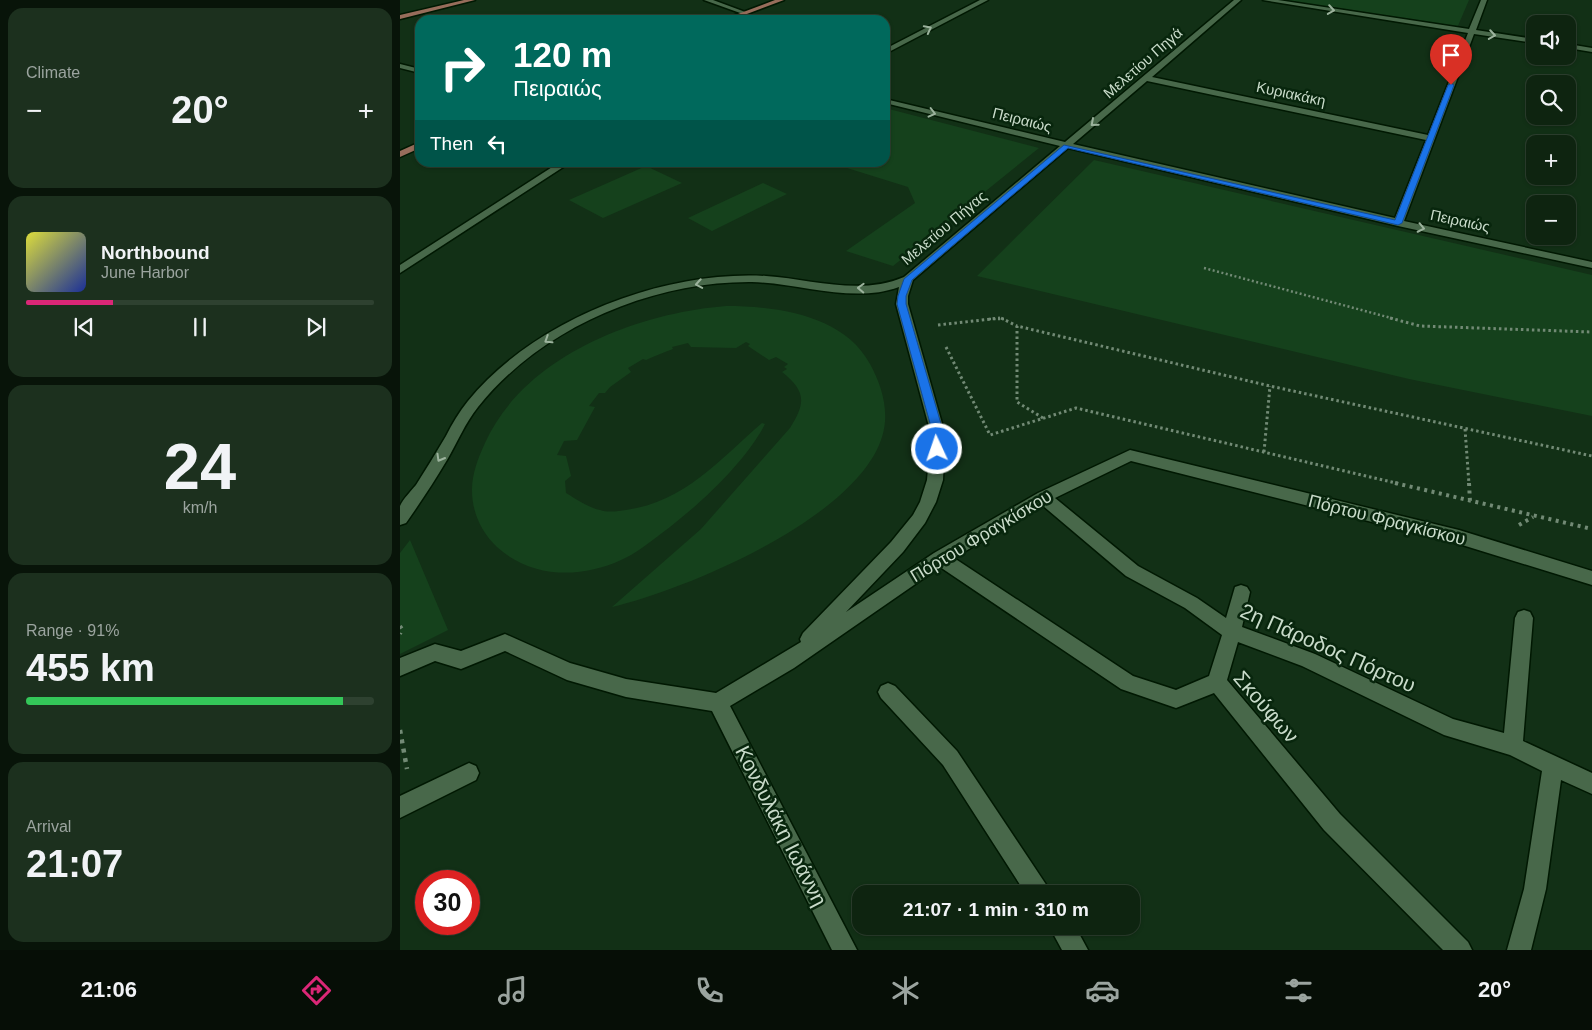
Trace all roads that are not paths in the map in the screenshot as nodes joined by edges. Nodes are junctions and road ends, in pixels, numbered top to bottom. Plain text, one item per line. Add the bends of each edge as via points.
1 (472, 0) edge
2 (707, 0) edge
3 (781, 0) edge
4 (985, 0) edge
5 (1238, 0) edge
6 (1266, 0) edge
7 (1484, 0) edge
8 (745, 13) junction
9 (739, 15) edge
10 (400, 17) edge
11 (1472, 32) junction
12 (1526, 40) edge
13 (1576, 47) edge
14 (890, 49) edge
15 (1592, 50) edge
16 (400, 66) edge
17 (415, 70) edge
18 (1146, 78) junction
19 (890, 102) edge
20 (1431, 138) junction
21 (1066, 146) junction
22 (415, 147) edge
23 (400, 154) edge
24 (559, 167) edge
25 (1398, 223) junction
26 (1592, 265) edge
27 (400, 270) edge
28 (908, 279) junction
29 (1043, 498) junction
30 (400, 519) edge
31 (940, 558) junction
32 (1592, 578) edge
33 (1241, 592) dead end
34 (1524, 618) dead end
35 (1232, 632) junction
36 (787, 662) junction
37 (400, 666) edge
38 (1217, 682) junction
39 (888, 692) dead end
40 (718, 702) junction
41 (1513, 746) junction
42 (1553, 764) junction
43 (469, 773) dead end
44 (1592, 784) edge
45 (400, 807) edge
46 (1033, 885) edge
47 (1067, 935) edge
48 (844, 950) edge
49 (1076, 950) edge
50 (1460, 950) edge
51 (1519, 950) edge

1 - 10 main road
2 - 8 street
3 - 8 main road
14 -> 4 street
5 - 18 street, Μελετίου Πηγά
6 -> 11 street
7 - 11 street
8 - 9 main road
11 -> 12 street
11 - 20 street
13 - 15 street
16 - 17 street
18 - 20 street, Κυριακάκη
18 -> 21 street, Μελετίου Πηγά
19 -> 21 street, Πειραιώς
20 - 25 street
21 - 25 street, Πειραιώς
21 - 28 street, Μελετίου Πήγας
22 - 23 main road
24 - 27 street
25 -> 26 street, Πειραιώς
28 -> 30 street via 888,287 865,289 753,279 712,282 653,294 586,318 524,356 484,391
28 - 36 street, Μελετίου Πήγας via 902,304 938,434 935,480 925,510 897,547
29 - 31 street, Πόρτου Φραγκίσκου
29 - 32 street, Πόρτου Φραγκίσκου via 1130,455 1459,537
29 - 35 street, 2η Πάροδος Πόρτου via 1132,570 1191,603
31 - 36 street, Πόρτου Φραγκίσκου
31 - 38 street, Σκούφων via 1128,683 1176,699
33 - 35 street
34 - 41 street
35 - 38 street
35 - 41 street, 2η Πάροδος Πόρτου via 1308,660 1451,728
36 - 40 street, Πόρτου Φραγκίσκου
37 - 40 street via 435,652 461,660 505,642 566,671 618,686
38 - 50 street, Σκούφων via 1332,822
39 - 46 street via 950,758
40 - 48 street, Κονδυλάκη Ιωάννη
41 - 42 street, 2η Πάροδος Πόρτου
42 - 44 street, 2η Πάροδος Πόρτου
42 - 51 street via 1535,889
43 - 45 street
47 - 49 street

